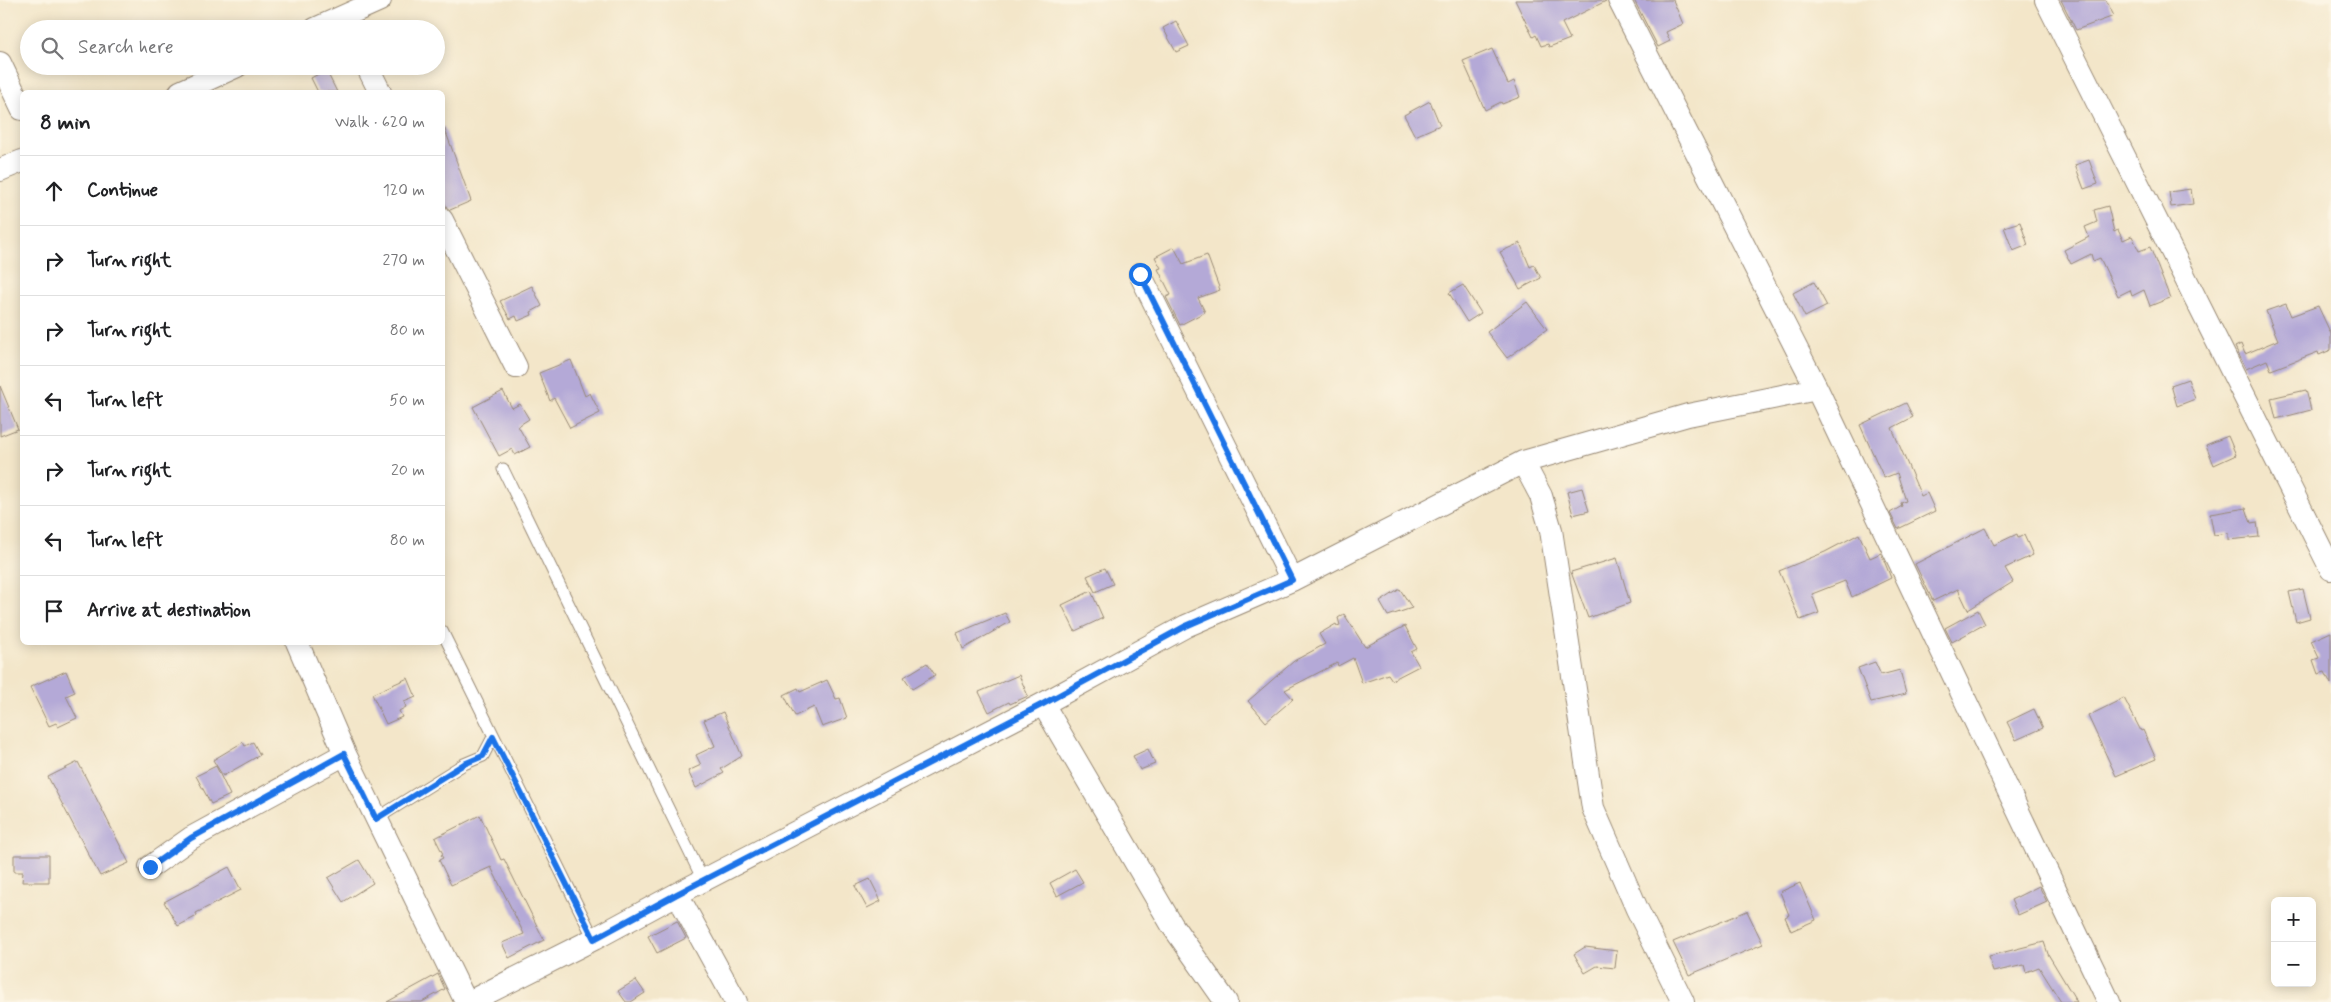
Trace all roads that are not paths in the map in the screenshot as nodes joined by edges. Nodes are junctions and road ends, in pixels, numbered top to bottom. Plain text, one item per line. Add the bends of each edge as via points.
1 (380, 0) edge
2 (1619, 0) edge
3 (2046, 0) edge
4 (349, 20) edge
5 (0, 63) edge
6 (217, 75) edge
7 (372, 75) edge
8 (184, 90) edge
9 (379, 90) edge
10 (20, 105) edge
11 (20, 162) edge
12 (0, 170) edge
13 (445, 226) edge
14 (1140, 274) dead end
15 (516, 367) dead end
16 (1817, 389) junction
17 (1524, 462) junction
18 (503, 469) dead end
19 (2331, 569) edge
20 (1292, 580) junction
21 (445, 637) edge
22 (298, 645) edge
23 (1043, 704) junction
24 (493, 737) junction
25 (344, 754) junction
26 (376, 819) junction
27 (150, 867) dead end
28 (703, 880) junction
29 (677, 894) junction
30 (594, 939) junction
31 (468, 1002) edge
32 (736, 1002) edge
33 (1226, 1002) edge
34 (1683, 1002) edge
35 (2109, 1002) edge

1 - 4 street
2 - 16 street
3 - 19 street
5 - 10 street
6 - 8 street
7 - 9 street
11 - 12 street
13 - 15 street
14 - 20 street
16 - 17 street via 1688,415
16 - 35 street
17 - 20 street
17 - 34 street via 1542,496 1552,530 1593,808
18 - 28 lane
20 - 23 street via 1186,626
21 - 24 lane
22 - 25 street
23 - 28 street
23 - 33 street via 1172,925
24 - 26 lane via 483,756 464,764
24 - 30 lane
25 - 26 street
25 - 27 street via 191,838
26 - 31 street
28 - 29 street
29 - 30 street
29 - 32 street
30 - 31 street

